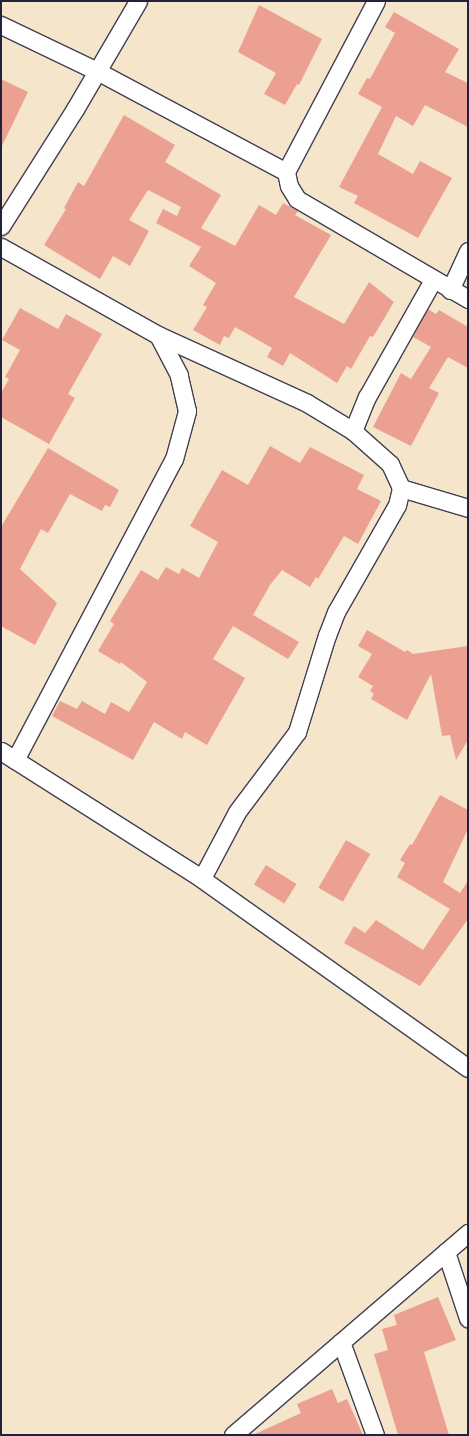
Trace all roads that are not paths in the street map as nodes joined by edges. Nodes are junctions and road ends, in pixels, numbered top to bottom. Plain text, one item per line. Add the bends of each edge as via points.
1 (138, 1) edge
2 (376, 1) edge
3 (1, 25) edge
4 (96, 71) junction
5 (286, 172) junction
6 (1, 226) edge
7 (1, 247) edge
8 (468, 251) edge
9 (433, 280) junction
10 (450, 290) junction
11 (468, 299) edge
12 (158, 335) junction
13 (353, 431) junction
14 (401, 488) junction
15 (468, 508) edge
16 (8, 756) edge
17 (202, 878) junction
18 (468, 1068) edge
19 (468, 1233) edge
20 (446, 1252) junction
21 (468, 1318) edge
22 (341, 1342) junction
23 (233, 1435) edge
24 (375, 1435) edge

1 - 4 street
2 - 5 street
3 - 4 street
4 - 5 street
4 - 6 street
5 - 9 street via 289,186 297,199
7 - 12 street
8 - 10 street
9 - 10 street
9 - 13 street via 367,397
10 - 11 street
12 - 13 street via 307,403
12 - 16 street via 179,375 187,411 174,459
13 - 14 street via 390,464
14 - 15 street
14 - 17 street via 397,505 329,630 317,660 311,691 297,732 237,812
16 - 17 street
17 - 18 street
19 - 20 street
20 - 21 street
20 - 22 street
22 - 23 street
22 - 24 street

